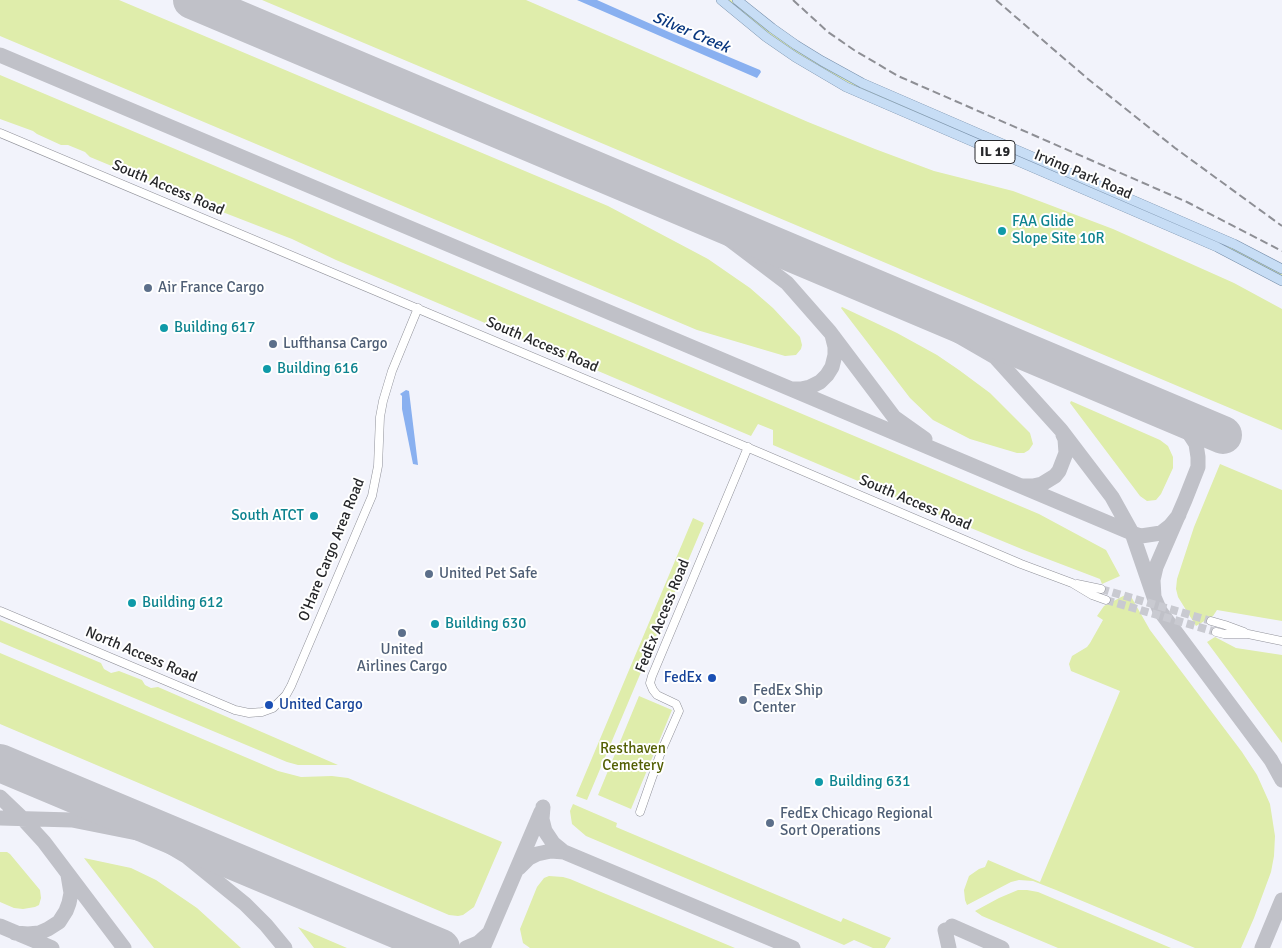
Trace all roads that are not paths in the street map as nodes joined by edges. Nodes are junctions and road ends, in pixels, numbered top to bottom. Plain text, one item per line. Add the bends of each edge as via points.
1 (721, 0) edge
2 (737, 0) edge
3 (0, 133) edge
4 (1282, 269) edge
5 (1282, 281) edge
6 (418, 308) junction
7 (748, 447) junction
8 (1072, 583) junction
9 (1101, 589) tunnel mouth
10 (1106, 600) tunnel mouth
11 (0, 611) edge
12 (1211, 621) tunnel mouth
13 (1216, 632) tunnel mouth
14 (1248, 634) junction
15 (1282, 641) edge
16 (273, 708) joint
17 (640, 812) dead end

1 - 5 main road, Irving Park Road / IL 19 via 766,37 846,87 1217,248
2 - 4 main road, Irving Park Road / IL 19 via 796,45 862,82 1234,244
3 - 6 street, South Access Road
6 - 7 street, South Access Road
6 - 16 street, O'Hare Cargo Area Road via 383,401 378,466 372,496 291,686
7 - 8 street, South Access Road
7 - 17 street, FedEx Access Road via 652,676 650,684 653,690 676,704 679,711
8 - 9 street, South Access Road
8 - 10 street, South Access Road
11 - 16 street, North Access Road via 235,710 249,713
12 - 14 street
13 - 14 street
14 - 15 street

